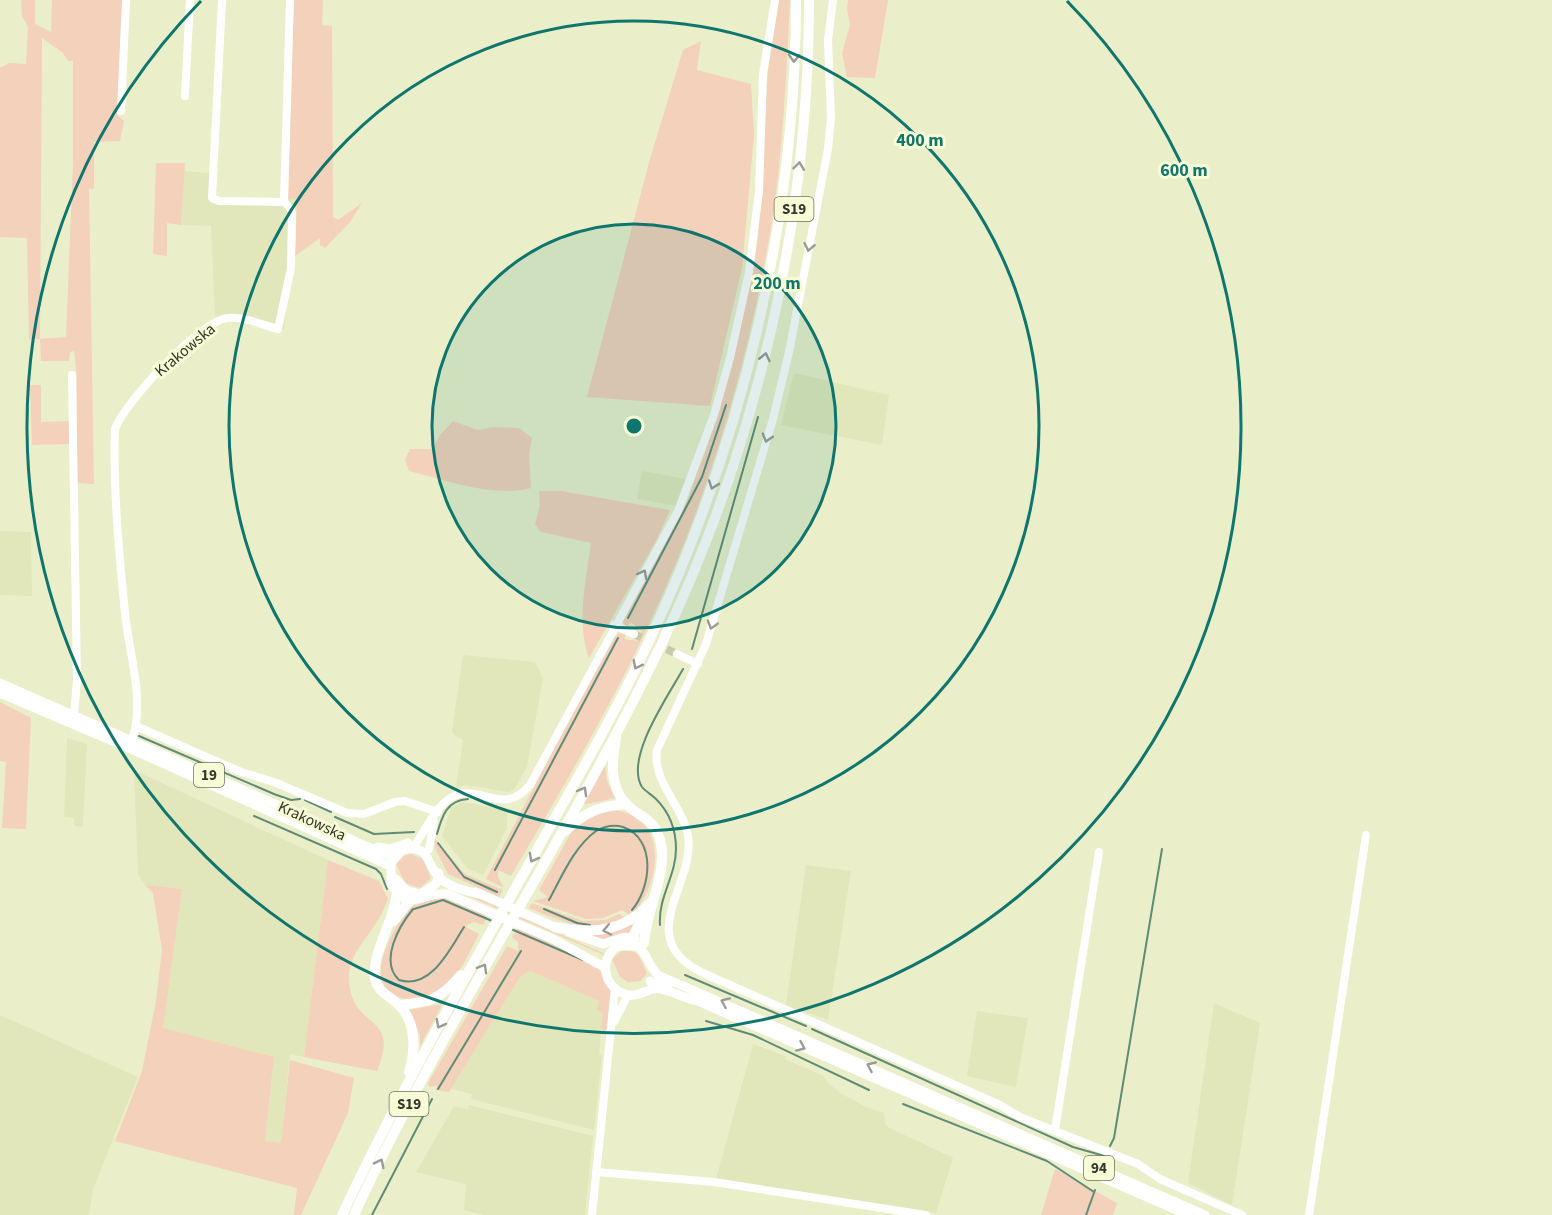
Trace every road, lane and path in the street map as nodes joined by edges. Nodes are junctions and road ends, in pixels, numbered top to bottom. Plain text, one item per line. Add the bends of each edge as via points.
1 (126, 0) edge
2 (190, 0) edge
3 (222, 0) edge
4 (290, 0) edge
5 (776, 0) edge
6 (795, 0) edge
7 (809, 0) edge
8 (833, 0) edge
9 (185, 96) dead end
10 (121, 111) dead end
11 (284, 202) junction
12 (72, 375) dead end
13 (614, 625) junction
14 (634, 634) tunnel mouth
15 (677, 654) tunnel mouth
16 (698, 664) junction
17 (0, 683) edge
18 (0, 693) edge
19 (74, 716) junction
20 (136, 724) junction
21 (618, 729) junction
22 (131, 744) junction
23 (627, 804) junction
24 (436, 814) junction
25 (344, 835) junction
26 (1366, 835) dead end
27 (554, 842) junction
28 (414, 846) junction
29 (429, 849) junction
30 (1099, 852) dead end
31 (391, 865) junction
32 (439, 873) junction
33 (526, 882) junction
34 (433, 887) junction
35 (397, 892) junction
36 (413, 897) junction
37 (651, 902) junction
38 (483, 908) junction
39 (390, 926) junction
40 (556, 932) junction
41 (494, 938) junction
42 (630, 941) junction
43 (645, 943) junction
44 (478, 954) junction
45 (607, 959) junction
46 (653, 973) junction
47 (615, 988) junction
48 (630, 992) junction
49 (697, 1002) junction
50 (399, 1005) junction
51 (611, 1029) junction
52 (404, 1089) junction
53 (1013, 1113) junction
54 (1007, 1127) junction
55 (1054, 1130) junction
56 (596, 1172) junction
57 (342, 1215) edge
58 (354, 1215) edge
59 (592, 1215) edge
60 (926, 1215) edge
61 (1188, 1215) edge
62 (1204, 1215) edge
63 (1242, 1215) edge
64 (1309, 1215) edge

1 - 10 street
2 - 9 street
3 - 11 street via 212,198
4 - 11 street
13 -> 5 street via 678,511 704,446 730,358 754,240 763,74
6 -> 33 highway, S19 via 790,113 775,238 757,331 725,448 650,639
21 -> 7 highway, S19 via 660,646 710,531 762,371 782,276 801,148
8 -> 16 street via 828,40 829,141 789,352
11 - 20 street, Krakowska via 291,209 291,263 278,329 237,318 221,320 193,339 147,382 128,404 115,429 125,615 135,678
12 - 19 street via 77,680
13 - 14 street
13 - 24 street via 526,791 505,800 460,794 449,798
15 - 16 street
16 - 53 street via 656,756 660,776 688,837 687,859 669,919 671,940 679,955 703,973
17 - 19 main road, Krakowska / 19
18 - 22 main road, Krakowska / 19
19 - 22 main road, Krakowska / 19
20 - 22 street
20 - 24 street via 241,772 347,813 364,814 405,801
21 - 23 highway via 612,770
27 -> 21 highway, S19
22 - 25 main road, Krakowska / 19
22 - 31 main road, Krakowska / 19 via 340,845
23 - 27 highway via 590,811
23 - 37 highway via 648,819 661,842 661,866
24 - 28 street
24 - 29 street
25 - 28 main road, 19 via 386,849 405,843
25 - 31 main road, Krakowska / 19 via 381,854
26 - 64 street
27 - 33 highway, S19
28 - 29 main road
28 - 31 main road via 402,850
28 - 32 main road via 428,855
29 - 32 main road via 436,857
30 - 55 street
31 - 35 main road via 391,884
31 - 36 main road via 399,886
32 - 34 main road
32 - 40 main road via 466,890
33 - 41 highway, S19
34 - 36 main road
34 - 38 main road
35 - 36 main road
35 - 39 highway
36 - 38 main road via 420,900 442,893
36 - 39 highway
37 -> 40 highway via 612,929
37 - 42 highway
37 - 43 highway
38 - 40 main road
39 - 50 highway via 376,961 375,975 383,994
40 - 42 main road via 603,944 620,938
40 - 45 main road
41 - 44 highway, S19
58 -> 41 highway, S19
42 - 43 main road
42 - 45 main road via 618,946
42 - 46 main road via 642,950
43 - 46 main road via 653,954
44 - 50 highway via 439,997
44 -> 52 highway, S19
45 - 47 main road via 607,978
45 - 48 main road via 615,980
46 - 48 main road via 642,987
46 - 49 main road, 94
54 -> 46 main road, 94
47 - 48 main road
47 - 51 street
48 - 49 main road, 94 via 660,989
48 - 51 street
49 -> 61 main road, 94
50 - 52 highway via 414,1040
51 - 56 street
52 - 57 highway, S19
53 - 54 street
53 - 55 street
54 - 62 main road, 94
55 - 63 street via 1137,1164 1160,1179
56 - 59 street
56 - 60 street via 714,1182

